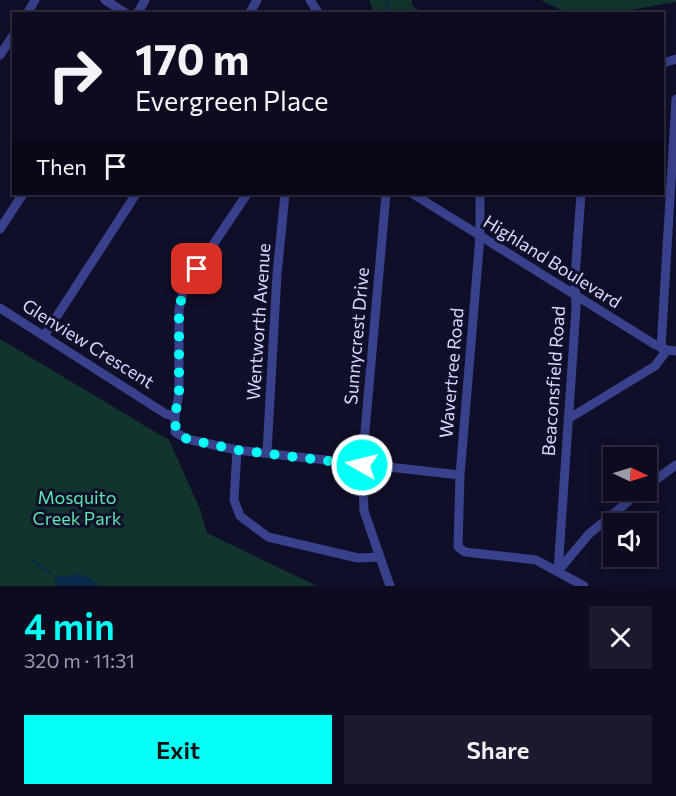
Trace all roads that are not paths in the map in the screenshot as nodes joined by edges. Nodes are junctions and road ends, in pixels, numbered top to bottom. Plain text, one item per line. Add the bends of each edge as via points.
1 (105, 0) edge
2 (124, 12) edge
3 (12, 37) edge
4 (0, 55) edge
5 (676, 99) edge
6 (22, 195) edge
7 (135, 195) edge
8 (246, 195) edge
9 (285, 195) edge
10 (386, 195) edge
11 (415, 195) edge
12 (480, 195) edge
13 (581, 195) edge
14 (0, 229) edge
15 (480, 236) junction
16 (576, 295) junction
17 (0, 308) edge
18 (44, 336) junction
19 (668, 350) edge
20 (175, 416) junction
21 (568, 419) junction
22 (237, 450) junction
23 (267, 452) junction
24 (362, 465) junction
25 (676, 465) edge
26 (460, 475) junction
27 (657, 479) edge
28 (629, 501) edge
29 (379, 557) junction
30 (558, 571) junction
31 (390, 586) edge
32 (584, 586) edge

1 - 2 street
3 - 4 street
5 - 19 street via 662,327
6 - 14 street
7 - 18 street
8 - 20 street via 184,288 179,309 179,393
9 - 23 street, Wentworth Avenue
10 - 24 street, Sunnycrest Drive
11 - 15 street, Highland Boulevard
12 - 15 street, Wavertree Road
13 - 16 street, Beaconsfield Road
15 - 16 street, Highland Boulevard
15 - 26 street, Wavertree Road
16 - 19 street, Highland Boulevard
16 - 21 street, Beaconsfield Road
17 - 18 street, Glenview Crescent
18 - 20 street, Glenview Crescent
19 - 21 street via 655,366
20 - 22 street via 176,432 187,439
21 - 30 street, Beaconsfield Road
22 - 23 street
22 - 29 street via 234,500 240,516 268,537 358,558
23 - 24 street
24 - 26 street
24 - 29 street, Sunnycrest Drive via 364,511
25 - 27 street
26 - 30 street, Wavertree Road via 458,547 465,552 536,560
28 - 30 street via 589,534
29 - 31 street, Sunnycrest Drive
30 - 32 street

